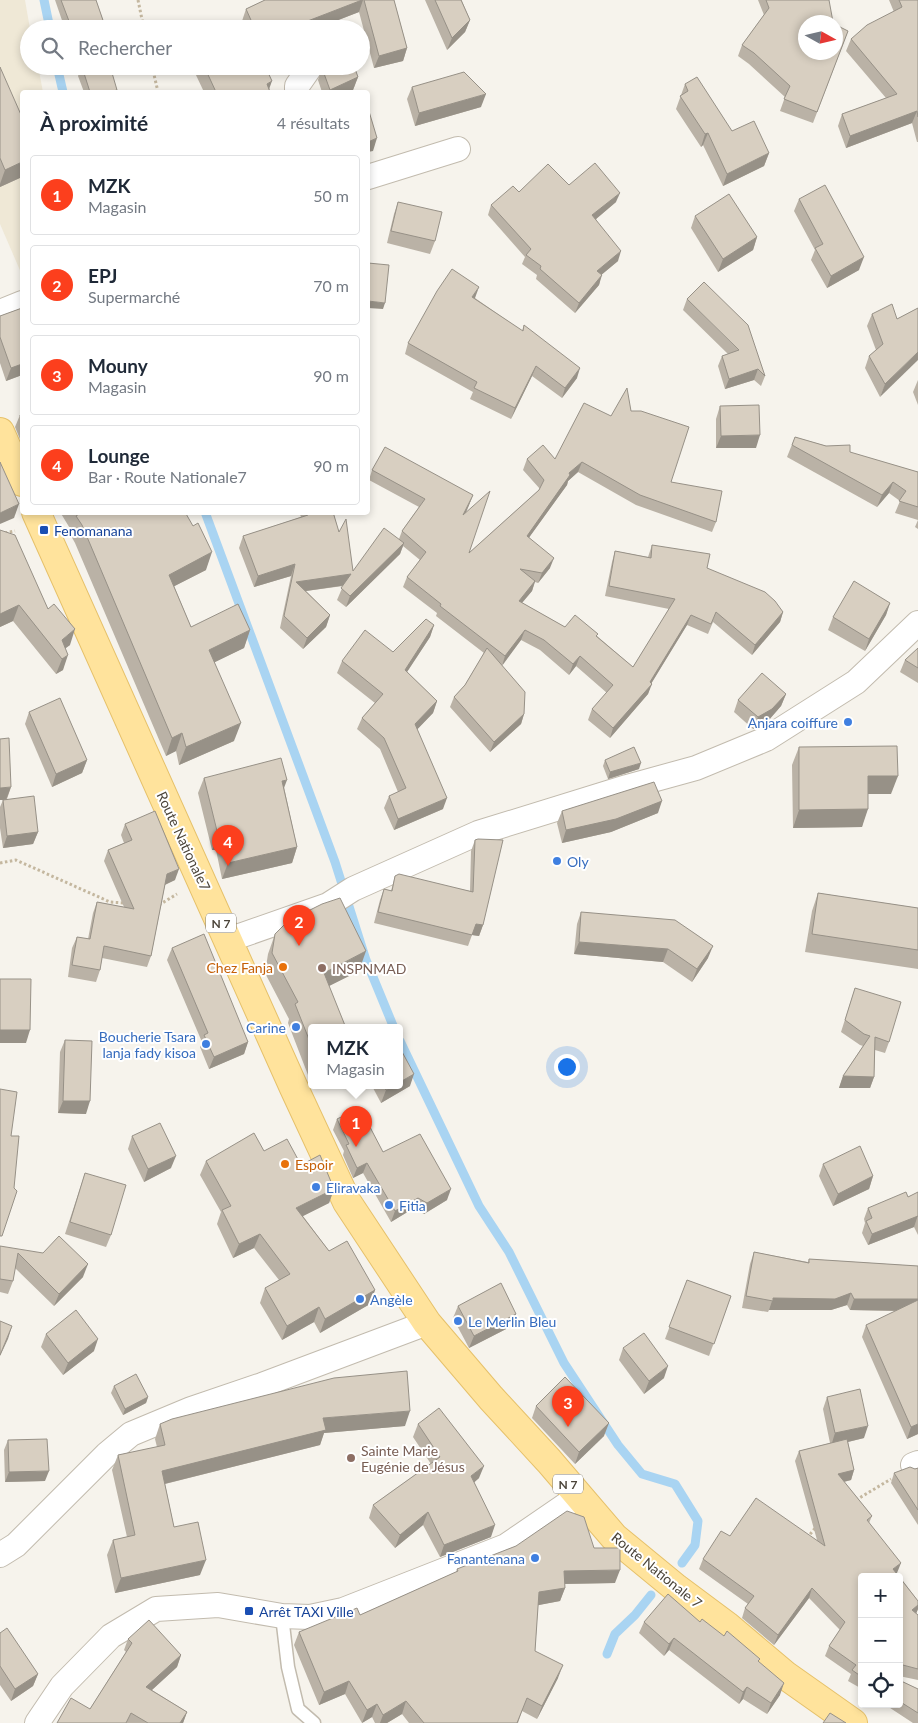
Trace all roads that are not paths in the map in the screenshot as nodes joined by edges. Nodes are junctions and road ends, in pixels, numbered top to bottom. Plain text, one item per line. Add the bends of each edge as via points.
1 (305, 75) edge
2 (297, 90) edge
3 (458, 149) dead end
4 (370, 176) edge
5 (20, 304) edge
6 (0, 312) edge
7 (0, 432) edge
8 (20, 477) edge
9 (37, 515) edge
10 (918, 623) edge
11 (228, 940) junction
12 (427, 1322) junction
13 (579, 1496) junction
14 (0, 1555) edge
15 (282, 1616) junction
16 (37, 1723) edge
17 (314, 1723) edge
18 (854, 1723) edge

1 - 2 street
3 - 4 street
5 - 6 street
7 - 8 main road
9 - 11 main road, Route Nationale7 / N 7
10 - 11 street via 856,682 766,739 696,768 478,833 328,904
11 - 12 main road, Route Nationale7 / N 7 via 348,1202
12 - 13 main road, Route Nationale 7 / N 7
12 - 14 street via 131,1434 16,1544
13 - 15 street via 506,1546 343,1610 310,1617
13 - 18 main road, Route Nationale 7 / N 7 via 614,1537 785,1675
15 - 16 street via 218,1605 156,1608 111,1636 62,1686
15 - 17 lane via 288,1667 298,1708

